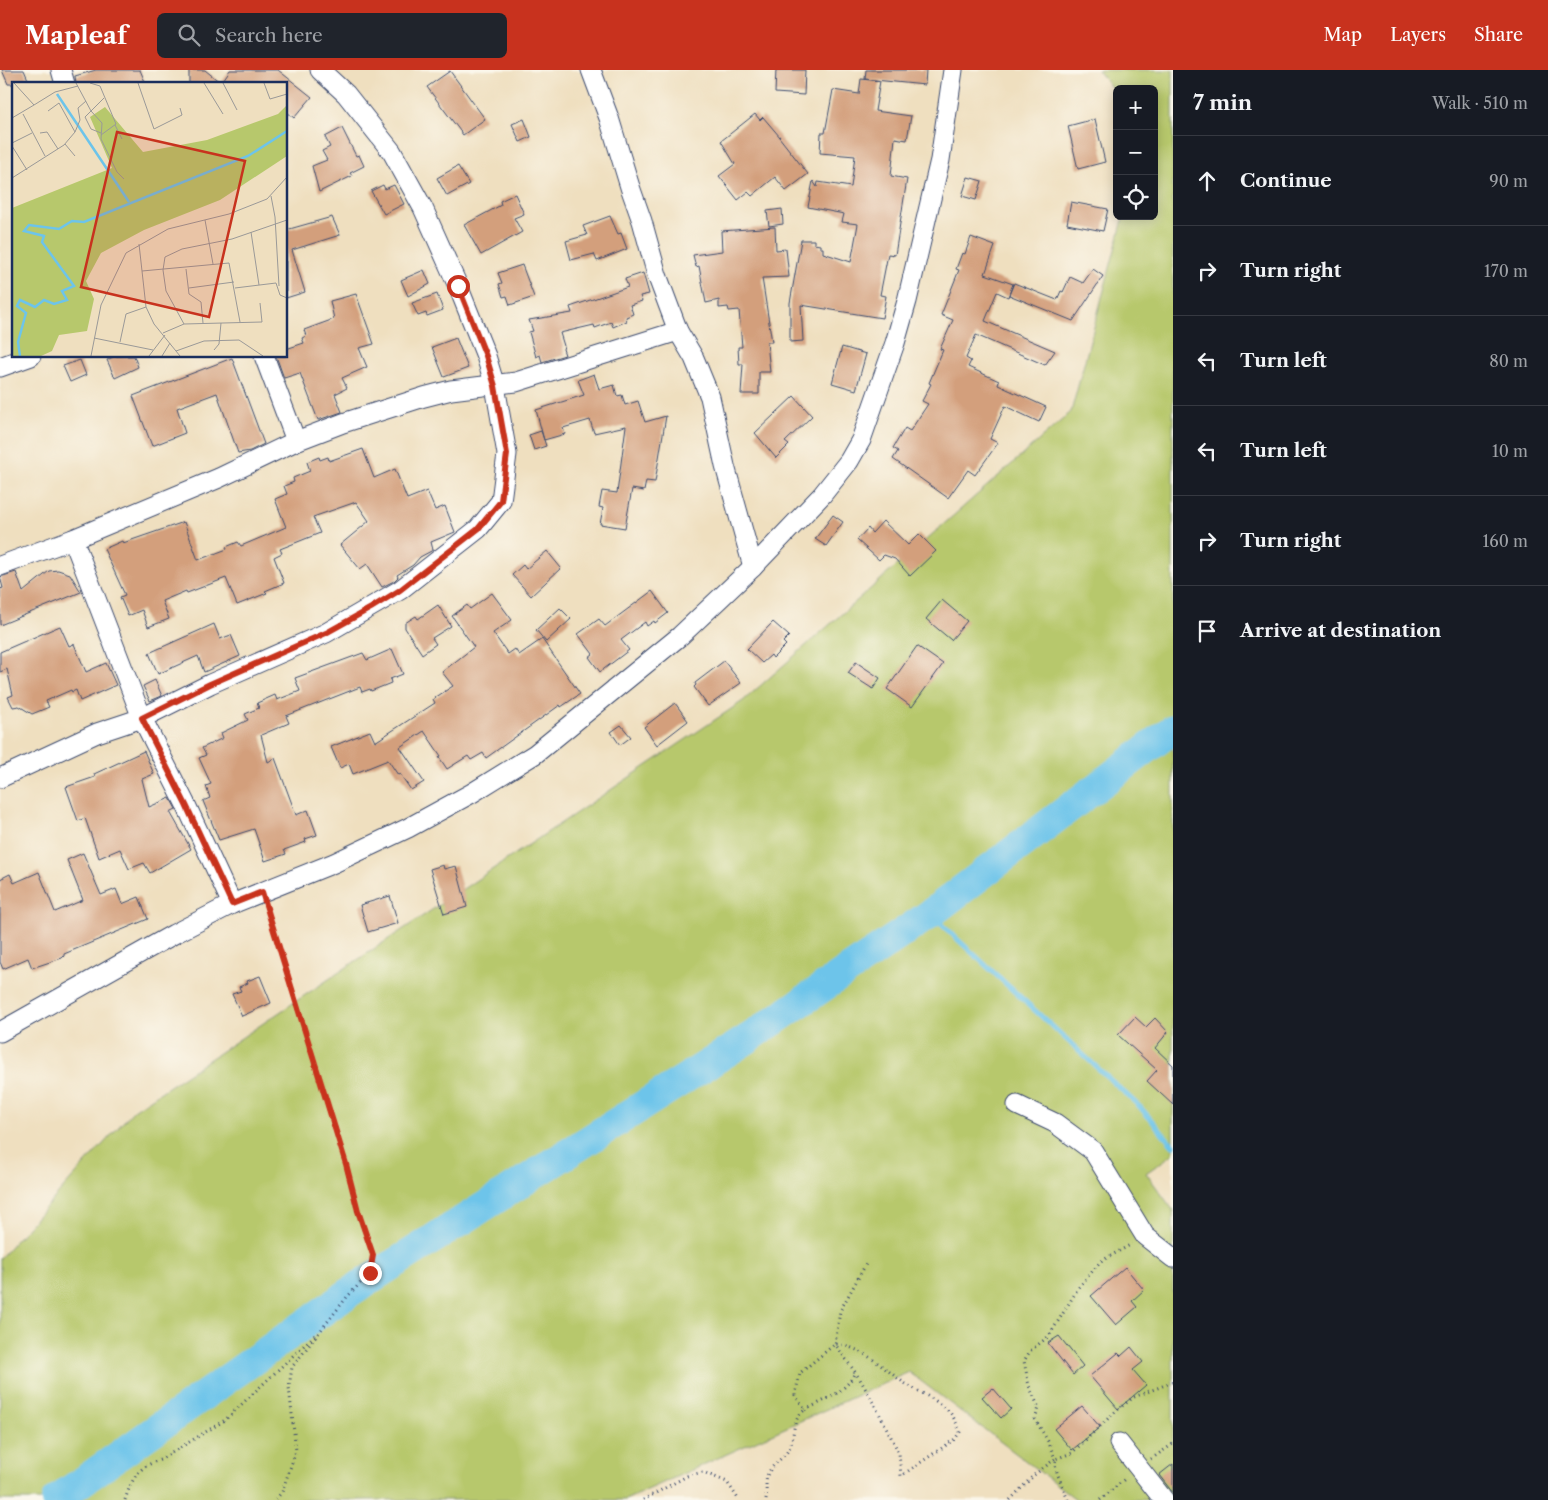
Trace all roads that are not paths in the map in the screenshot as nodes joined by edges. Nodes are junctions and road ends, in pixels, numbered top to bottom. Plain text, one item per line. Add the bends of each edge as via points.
1 (320, 70) edge
2 (591, 70) edge
3 (953, 70) edge
4 (678, 331) junction
5 (25, 358) edge
6 (265, 358) edge
7 (0, 367) edge
8 (495, 386) junction
9 (296, 441) junction
10 (73, 539) junction
11 (0, 566) edge
12 (753, 567) junction
13 (142, 718) junction
14 (0, 778) edge
15 (232, 904) junction
16 (0, 1032) edge
17 (1018, 1105) dead end
18 (1173, 1258) edge
19 (1119, 1442) dead end
20 (1164, 1500) edge

1 - 8 street via 346,94 401,168 458,286
2 - 4 street
3 - 12 street via 940,160 907,300 861,440 822,496
4 - 8 street
4 - 12 street via 694,358 710,397
5 - 7 street
6 - 9 street
8 - 9 street via 451,390 424,397
8 - 13 street via 507,454 501,501 478,529 400,590 364,612 326,633
9 - 10 street via 219,478
10 - 11 street
10 - 13 street
12 - 15 street via 680,636 535,754 408,828 334,863
13 - 14 street via 97,733
13 - 15 street
15 - 16 street
17 - 18 street via 1056,1124 1093,1150 1145,1236
19 - 20 street

